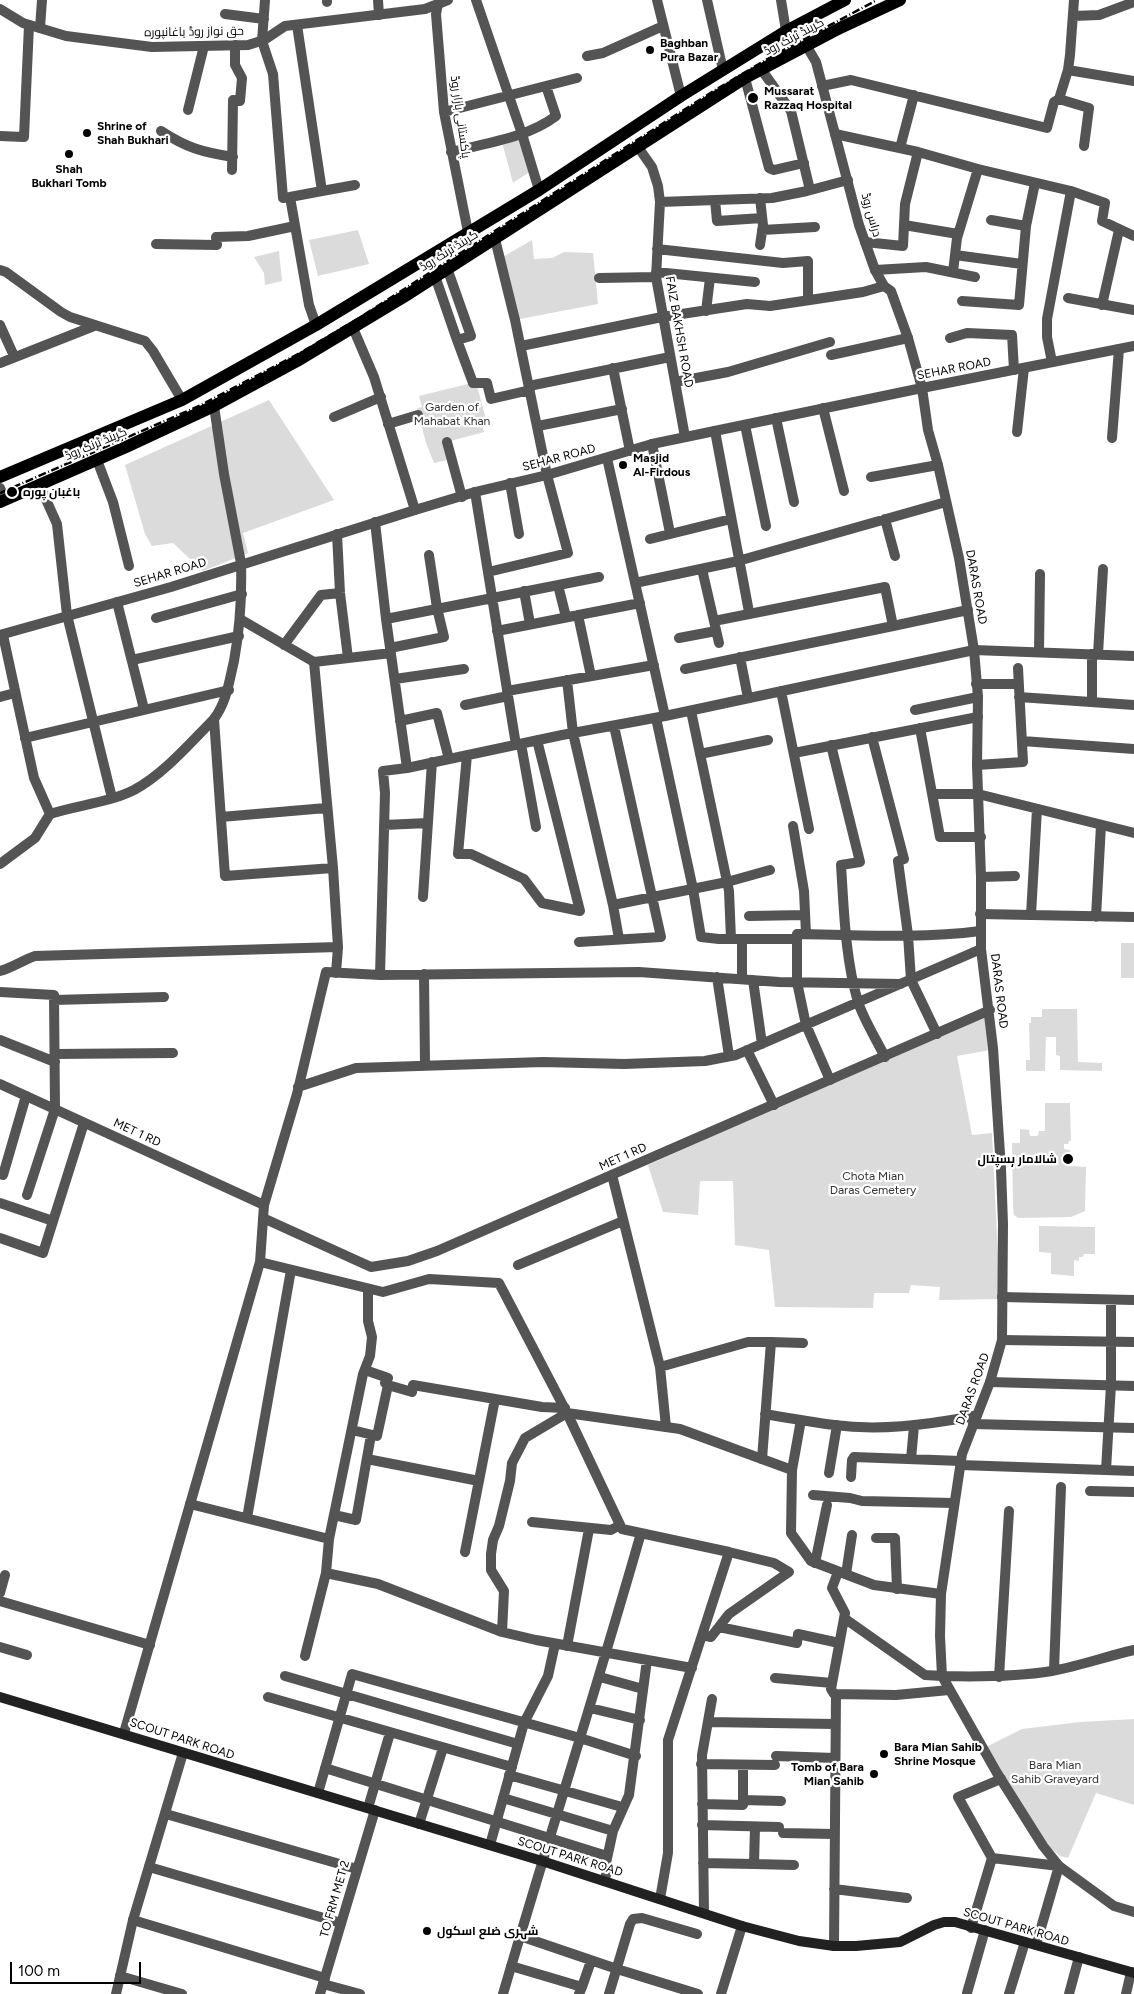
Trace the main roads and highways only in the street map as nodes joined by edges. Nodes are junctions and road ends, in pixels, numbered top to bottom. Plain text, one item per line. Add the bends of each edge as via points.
1 (845, 0) edge
2 (900, 0) edge
3 (0, 477) edge
4 (2, 496) edge
5 (0, 1697) edge
6 (1133, 1973) edge

1 - 3 main road, گرینڈ ٹرنک روڈ via 786,30 539,190 316,325 182,400
2 - 4 main road, گرینڈ ٹرنک روڈ via 745,78 353,328 214,406 97,460
5 - 6 main road, SCOUT PARK ROAD via 799,1941 834,1946 900,1942 944,1922 955,1922

